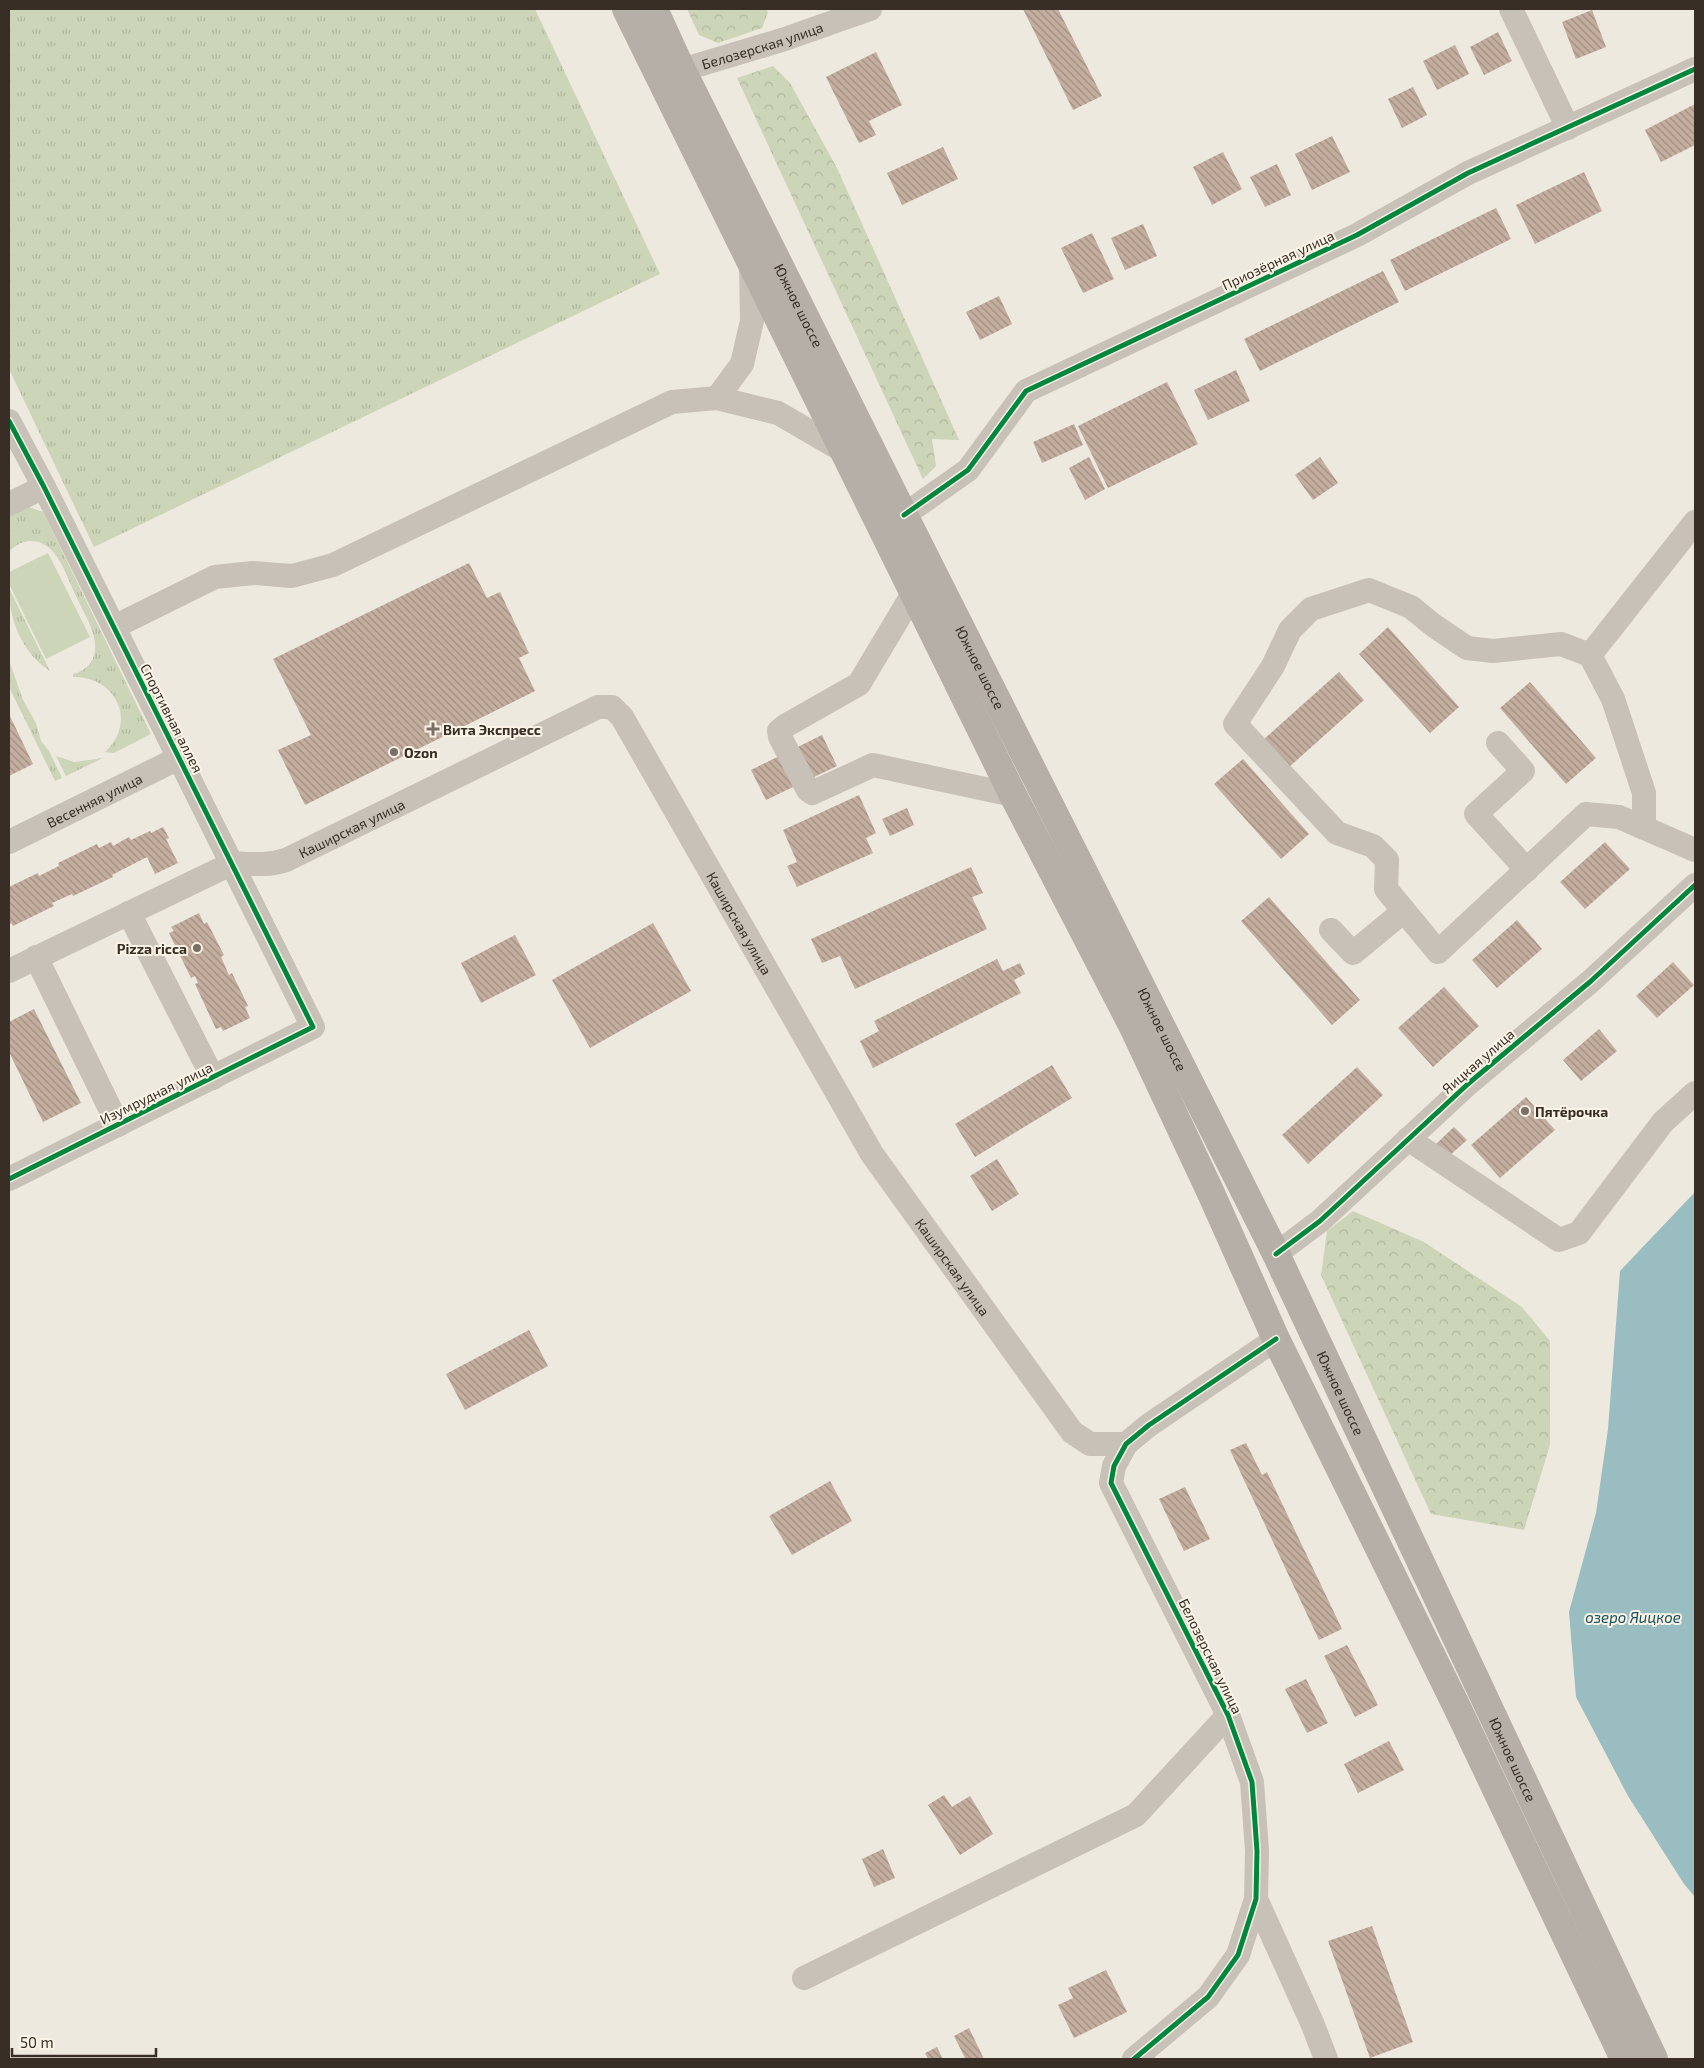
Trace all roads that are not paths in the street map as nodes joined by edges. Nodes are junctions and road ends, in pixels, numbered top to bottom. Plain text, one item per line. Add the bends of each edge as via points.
1 (626, 9) edge
2 (654, 9) edge
3 (870, 9) edge
4 (1511, 9) edge
5 (1695, 69) edge
6 (682, 70) junction
7 (1568, 128) junction
8 (751, 262) junction
9 (717, 398) junction
10 (9, 421) edge
11 (845, 452) junction
12 (44, 487) junction
13 (9, 504) edge
14 (904, 515) junction
15 (1695, 522) edge
16 (914, 592) junction
17 (114, 627) junction
18 (1590, 656) junction
19 (1498, 743) dead end
20 (179, 758) junction
21 (1013, 795) junction
22 (1644, 828) junction
23 (9, 842) edge
24 (1695, 850) edge
25 (232, 863) junction
26 (1527, 870) junction
27 (1695, 885) edge
28 (1404, 911) junction
29 (129, 913) junction
30 (1331, 930) dead end
31 (36, 957) junction
32 (9, 971) edge
33 (313, 1027) joint
34 (213, 1078) junction
35 (1695, 1094) edge
36 (118, 1125) junction
37 (1408, 1139) junction
38 (9, 1179) edge
39 (1276, 1254) junction
40 (1276, 1339) junction
41 (1126, 1444) junction
42 (1228, 1716) junction
43 (1256, 1899) junction
44 (804, 1978) dead end
45 (1134, 2059) edge
46 (1326, 2059) edge
47 (1624, 2059) edge
48 (1654, 2059) edge

1 - 8 main road, Южное шоссе
2 - 6 main road, Южное шоссе
3 - 6 street, Белозерская улица via 785,40
4 - 7 street
5 - 7 street, Приозёрная улица
6 - 14 main road, Южное шоссе
7 - 14 street, Приозёрная улица via 1468,173 1357,235 1026,391 968,470
8 - 9 street via 752,322 742,364
8 - 11 main road, Южное шоссе
9 - 11 street via 778,413
9 - 17 street via 672,402 333,565 292,576 253,573 215,578
10 - 12 street, Спортивная аллея
11 - 16 main road, Южное шоссе
12 - 13 street
12 - 17 street, Спортивная аллея
14 - 39 main road, Южное шоссе
15 - 18 street
16 - 21 main road, Южное шоссе
16 - 21 street via 859,684 785,726 779,731 780,737 812,793 873,765
17 - 20 street, Спортивная аллея
18 - 22 street via 1613,699 1644,793
18 - 28 street via 1561,644 1493,652 1467,648 1411,607 1369,590 1311,609 1290,630 1273,666 1235,724 1337,833 1373,846 1387,860 1386,890
19 - 26 street via 1522,771 1476,814
20 - 23 street, Весенняя улица
20 - 25 street, Спортивная аллея
21 - 40 main road, Южное шоссе via 1133,1027
22 - 24 street
22 - 26 street via 1619,817 1586,814
25 - 29 street
25 - 33 street, Спортивная аллея
25 - 41 street, Каширская улица via 266,864 286,860 598,707 612,707 622,717 872,1154 1072,1432 1090,1444
26 - 28 street via 1438,952
27 - 37 street, Яицкая улица via 1591,981 1469,1083
28 - 30 street via 1353,953
29 - 31 street
29 - 34 street
31 - 32 street
31 - 36 street
33 - 34 street, Изумрудная улица
34 - 36 street, Изумрудная улица
35 - 37 street via 1662,1122 1578,1233 1559,1240
36 - 38 street, Изумрудная улица
37 - 39 street, Яицкая улица via 1320,1221
39 - 48 main road, Южное шоссе
40 - 41 street, Белозерская улица
40 - 47 main road, Южное шоссе
41 - 42 street, Белозерская улица via 1114,1466 1111,1483
42 - 43 street, Белозерская улица via 1252,1782 1257,1851
42 - 44 street via 1136,1815
43 - 45 street, Белозерская улица via 1238,1955 1208,1997
43 - 46 street

